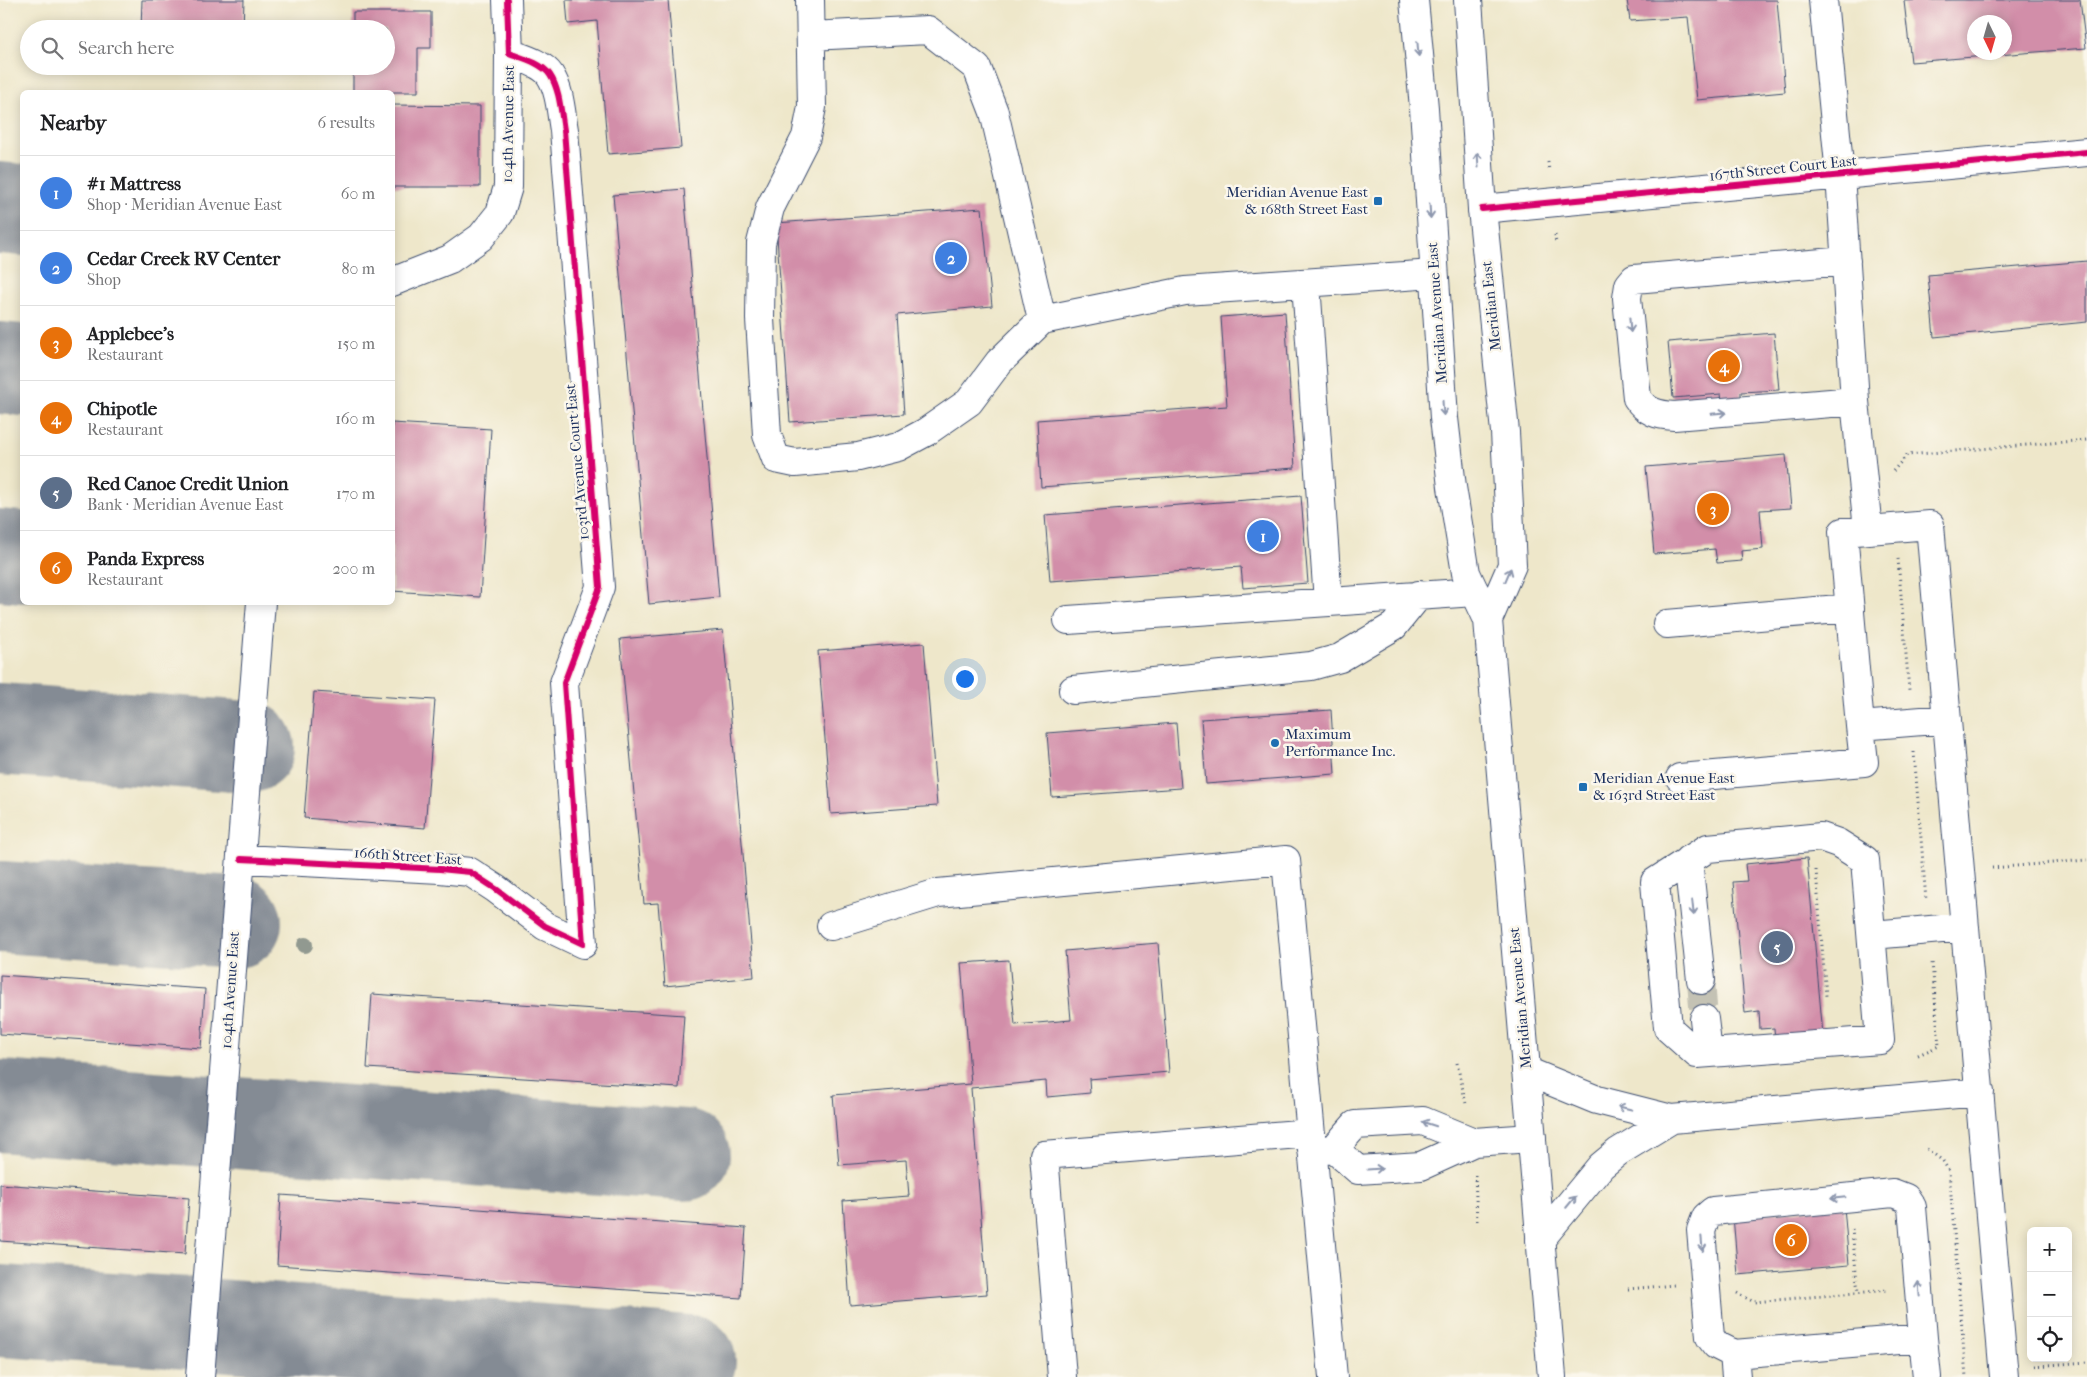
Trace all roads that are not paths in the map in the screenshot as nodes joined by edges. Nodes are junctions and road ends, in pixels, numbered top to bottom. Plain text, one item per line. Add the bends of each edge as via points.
1 (507, 0) edge
2 (810, 0) edge
3 (1414, 0) edge
4 (1468, 0) edge
5 (1823, 0) edge
6 (811, 36) junction
7 (509, 54) junction
8 (2087, 152) edge
9 (1840, 175) junction
10 (1482, 209) junction
11 (1846, 261) junction
12 (399, 272) edge
13 (1434, 274) junction
14 (1306, 283) junction
15 (1042, 320) junction
16 (1855, 401) junction
17 (1501, 404) joint
18 (1868, 530) junction
19 (1475, 592) junction
20 (1419, 596) junction
21 (1328, 602) junction
22 (260, 605) edge
23 (1850, 608) junction
24 (1068, 620) dead end
25 (1488, 620) junction
26 (1667, 624) dead end
27 (1073, 690) dead end
28 (1947, 718) junction
29 (1860, 726) junction
30 (1680, 778) dead end
31 (241, 859) junction
32 (1688, 860) junction
33 (831, 926) dead end
34 (1966, 927) junction
35 (1872, 935) junction
36 (583, 944) joint
37 (1700, 980) tunnel mouth
38 (1704, 1019) tunnel mouth
39 (1708, 1053) junction
40 (1526, 1071) junction
41 (1980, 1092) junction
42 (1672, 1119) junction
43 (1532, 1138) junction
44 (1474, 1142) junction
45 (1319, 1144) junction
46 (1540, 1240) junction
47 (1923, 1338) junction
48 (1735, 1366) edge
49 (200, 1377) edge
50 (1062, 1377) edge
51 (1333, 1377) edge
52 (1552, 1377) edge
53 (1927, 1377) edge
54 (2004, 1377) edge

1 - 7 street
2 - 6 street
3 -> 13 street, Meridian Avenue East
10 -> 4 street
5 - 9 street
6 - 15 street via 928,30 977,68 994,112
6 - 15 street via 812,107 806,137 770,208 761,243 760,319 767,435 776,459 795,463 858,457 898,447 969,402 999,362
7 - 12 street, 104th Avenue East via 508,187 500,213 481,237 450,259
7 - 36 street, 103rd Avenue Court East via 532,62 550,75 559,99 564,130 600,587 564,683
8 - 9 street, 167th Street Court East
9 - 10 street, 167th Street Court East
9 - 11 street
10 - 17 street, Meridian East
11 - 16 street
11 -> 16 street via 1634,279 1629,285 1627,298 1637,398 1643,407 1658,415
13 - 14 street
13 -> 19 street, Meridian Avenue East via 1452,487 1466,572
14 - 15 street via 1185,290
14 - 21 street
16 - 18 street
25 -> 17 street, Meridian Avenue East via 1512,565
18 - 23 street via 1843,532
18 - 28 street via 1930,524
19 - 20 street
19 - 25 street, Meridian Avenue East
20 - 21 street
20 - 27 street via 1394,626 1340,658 1311,666
21 - 24 street
22 - 31 street, 104th Avenue East
23 - 26 street
23 - 29 street
25 - 40 street, Meridian Avenue East
28 - 29 street
28 - 34 street
29 - 30 street via 1864,762
31 - 36 street, 166th Street East via 470,872 545,926
31 - 49 street, 104th Avenue East
32 - 35 street via 1708,848 1821,837 1838,843 1865,860
32 -> 37 street
32 - 39 street via 1655,882 1668,1028 1697,1054
33 - 45 street via 938,893 1286,860
34 - 35 street
34 - 41 street
35 - 39 street via 1880,1040
38 - 39 street
42 -> 40 street via 1612,1105
40 - 43 street, Meridian Avenue East
41 - 42 street
41 - 54 street
46 -> 42 street via 1601,1166
43 - 44 street
43 - 46 street, Meridian Avenue East
44 -> 45 street via 1423,1121 1355,1125
45 -> 44 street via 1358,1170 1422,1166
45 - 50 street via 1044,1155
45 - 51 street
46 - 52 street, Meridian Avenue East
47 - 48 street
47 -> 48 street via 1912,1207 1906,1198 1893,1193 1713,1211 1700,1230 1710,1337
47 - 53 street

